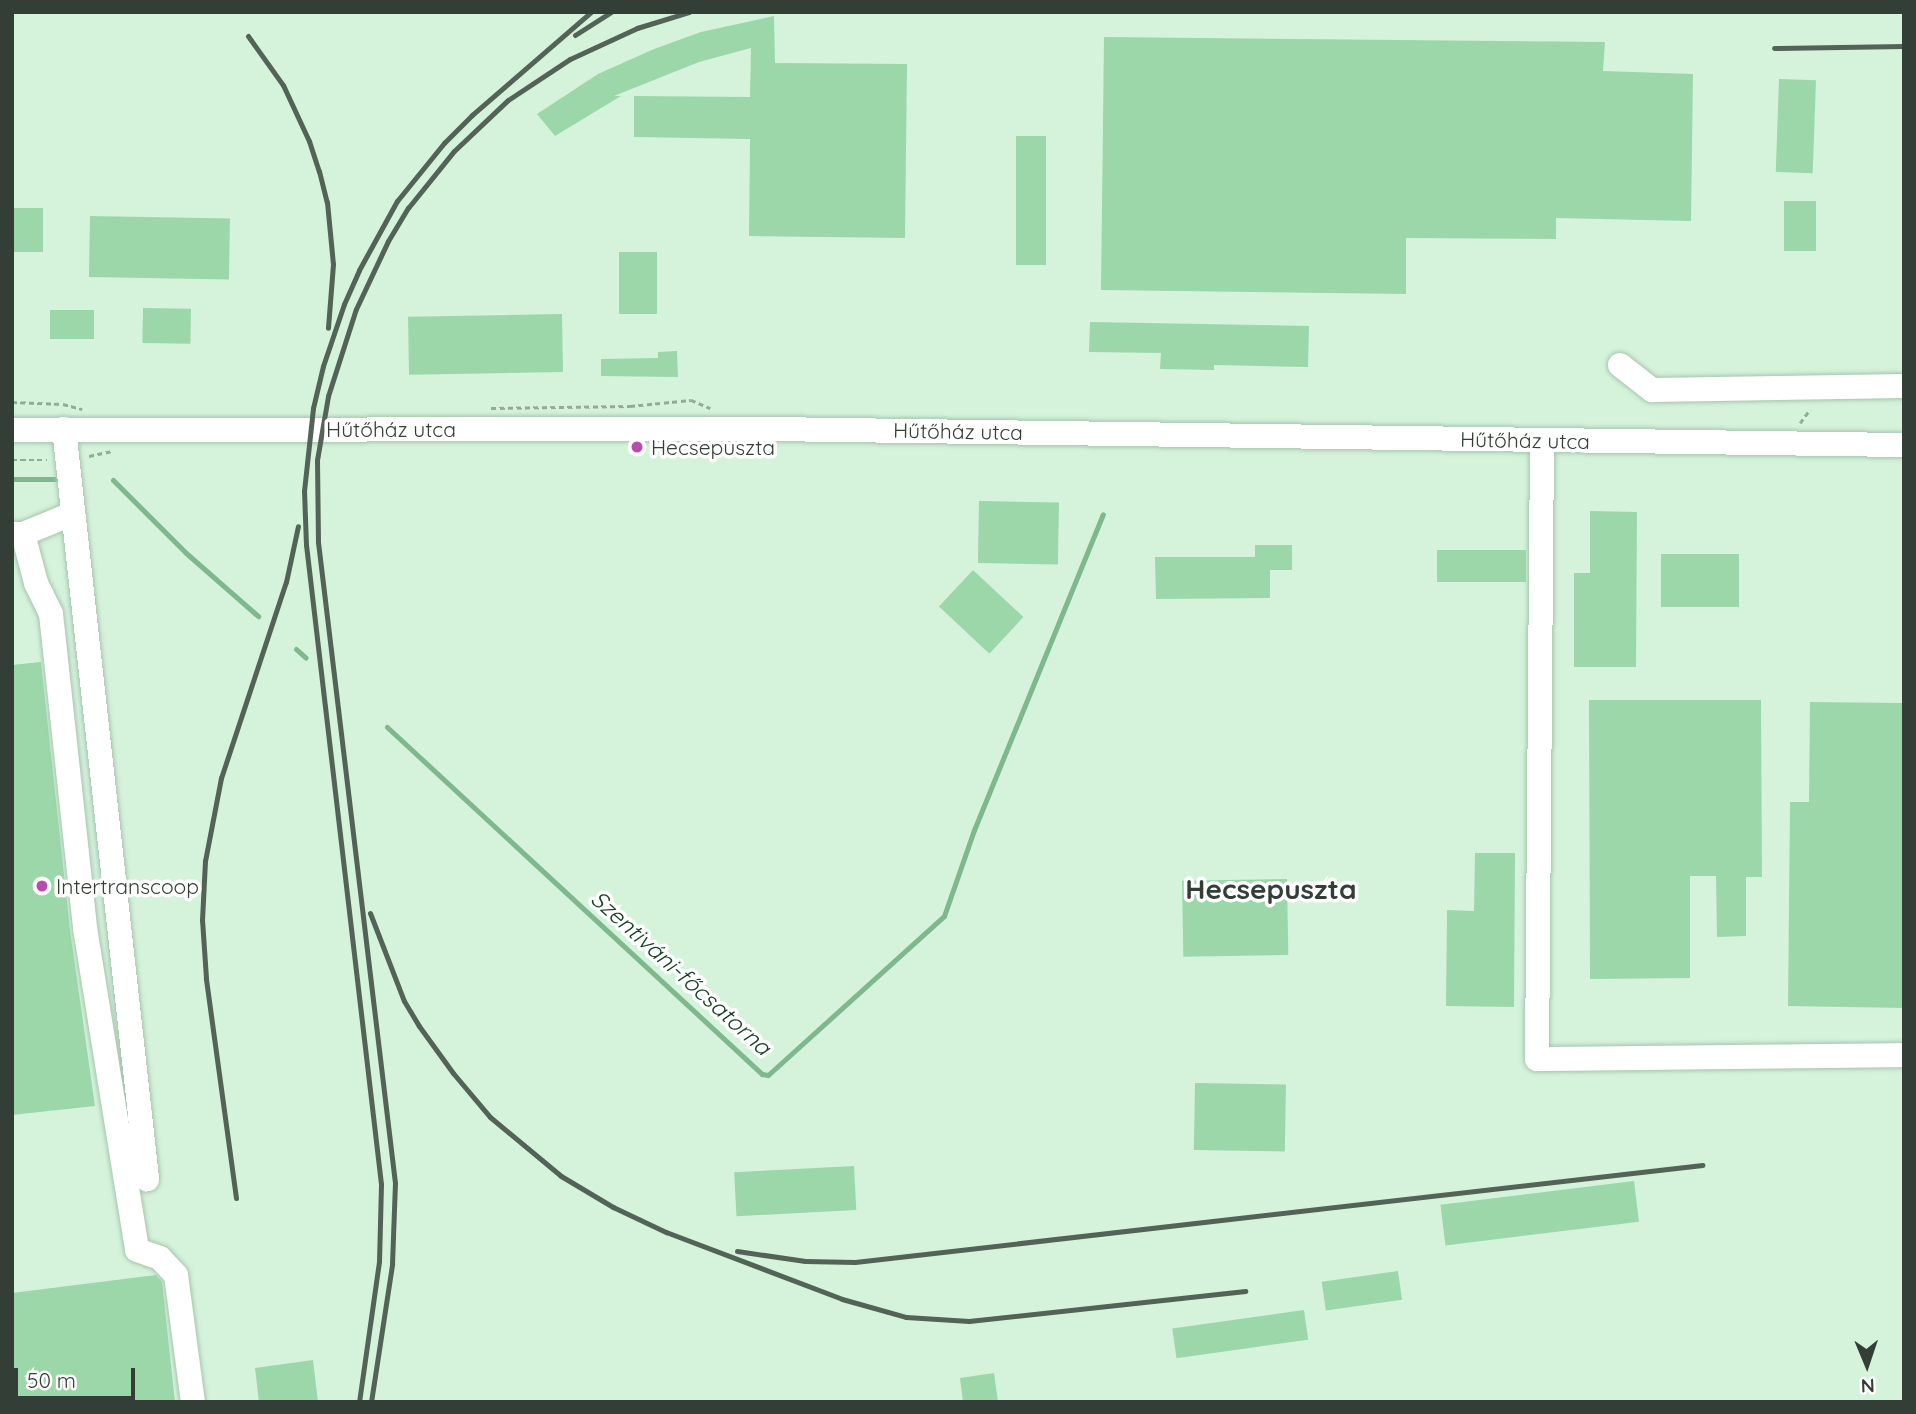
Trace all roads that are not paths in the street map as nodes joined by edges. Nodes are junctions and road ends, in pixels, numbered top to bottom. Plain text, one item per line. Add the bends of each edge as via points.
1 (1620, 365) dead end
2 (1904, 386) edge
3 (64, 429) junction
4 (12, 430) edge
5 (1542, 440) junction
6 (1904, 445) edge
7 (72, 514) junction
8 (18, 534) edge
9 (24, 584) edge
10 (1904, 1055) edge
11 (147, 1179) dead end
12 (193, 1402) edge

1 - 2 street via 1652,390
3 - 4 street, Hűtőház utca
3 - 5 street, Hűtőház utca via 770,429
3 - 7 street
5 - 6 street, Hűtőház utca
5 - 10 street via 1537,1059
7 - 8 street
7 - 11 street
8 - 9 street
9 - 12 street via 51,614 85,928 137,1250 160,1258 176,1275

